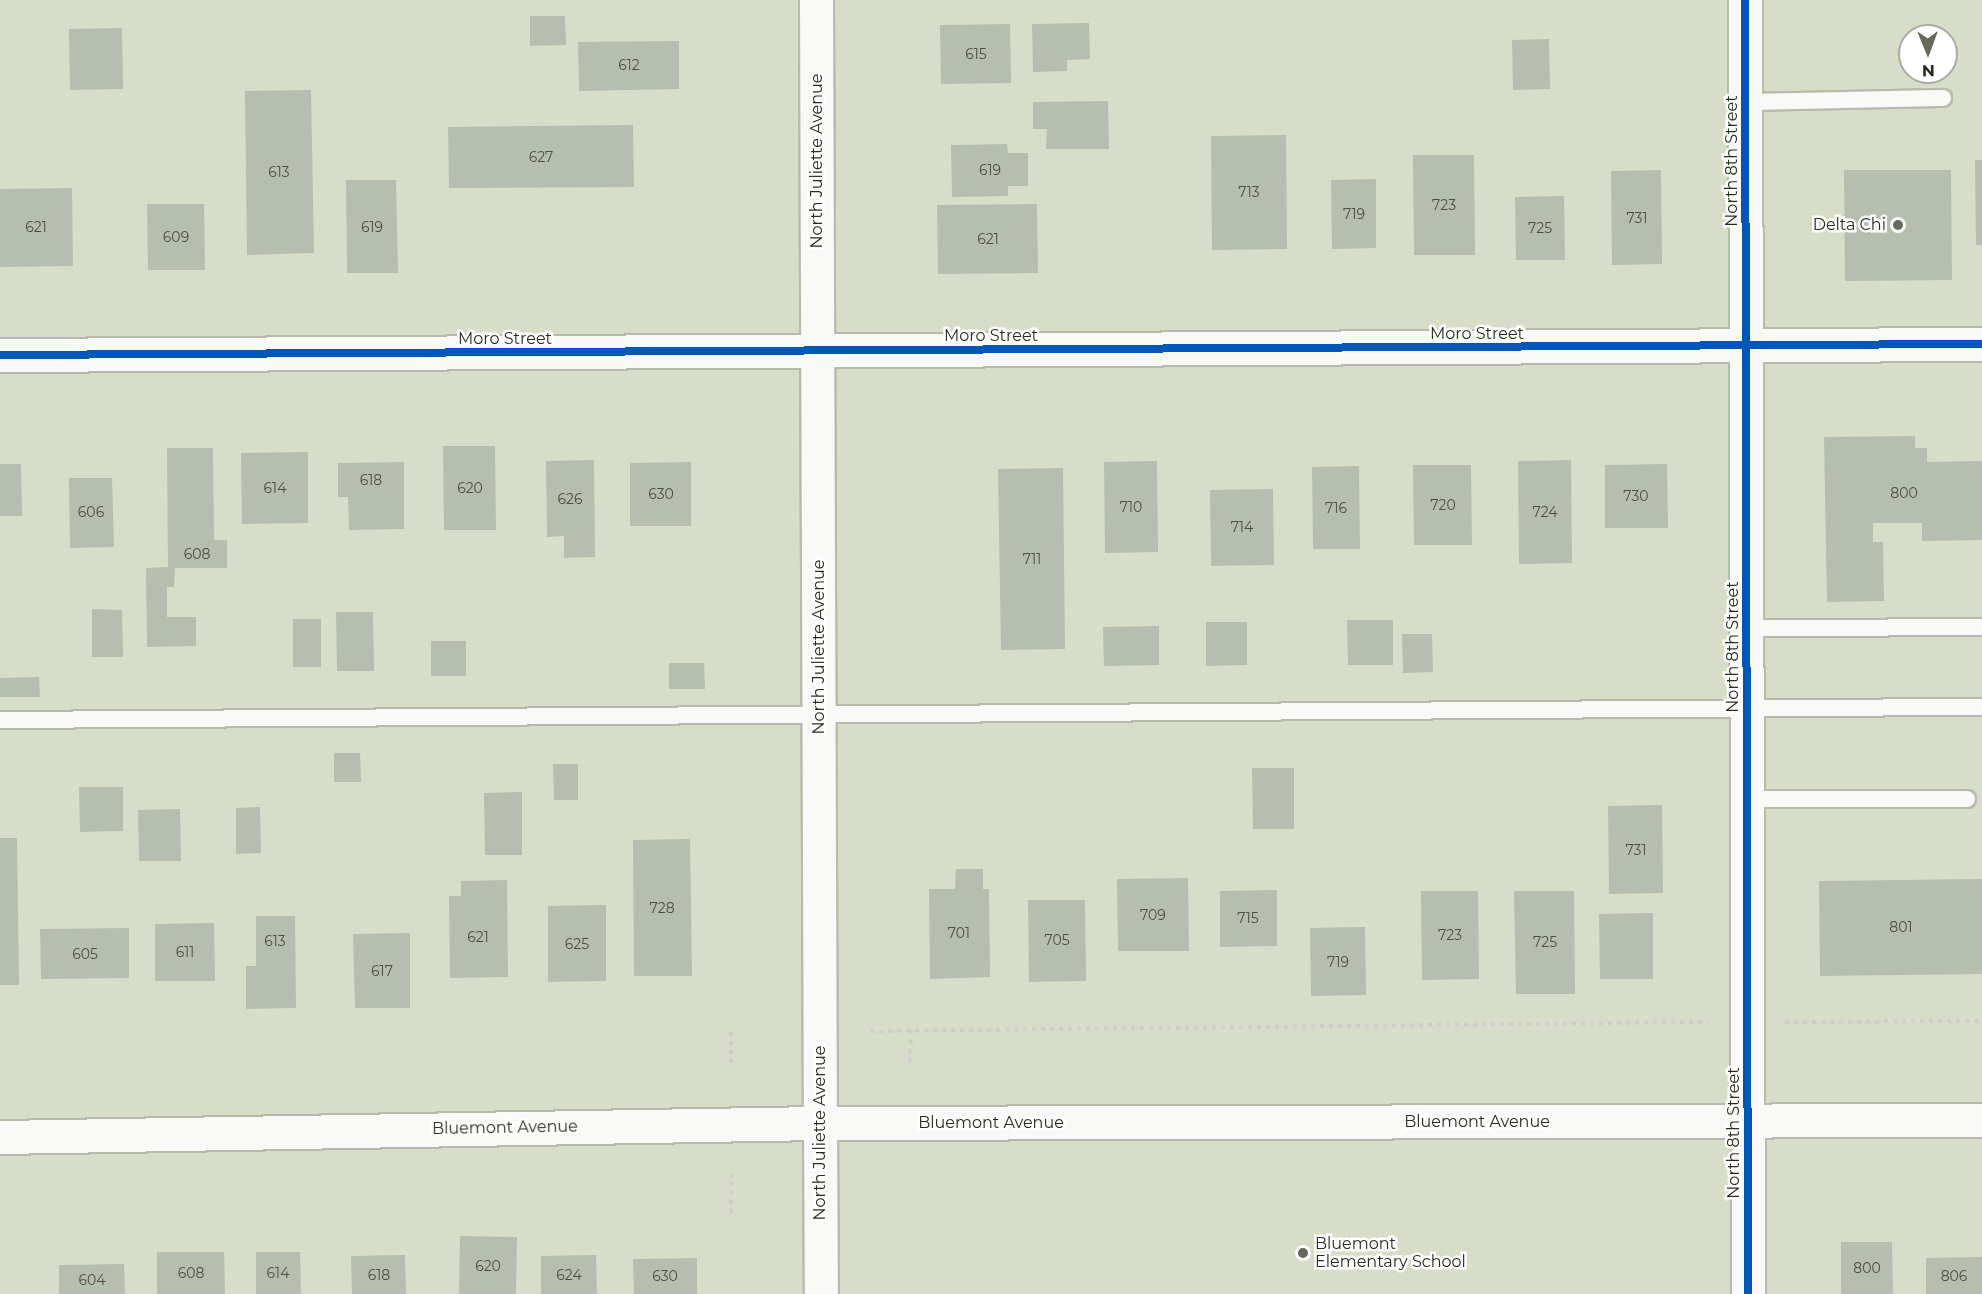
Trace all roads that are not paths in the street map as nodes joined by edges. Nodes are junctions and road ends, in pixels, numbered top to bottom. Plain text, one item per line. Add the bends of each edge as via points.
1 (816, 0) edge
2 (1745, 0) edge
3 (1943, 98) dead end
4 (1745, 102) junction
5 (1982, 344) edge
6 (1746, 346) junction
7 (818, 351) junction
8 (0, 355) edge
9 (1982, 627) edge
10 (1747, 628) junction
11 (1982, 707) edge
12 (1747, 708) junction
13 (819, 713) junction
14 (0, 720) edge
15 (1747, 799) junction
16 (1967, 799) dead end
17 (1982, 1120) edge
18 (1748, 1122) junction
19 (820, 1123) junction
20 (0, 1137) edge
21 (821, 1294) edge
22 (1748, 1294) edge

1 - 7 street, North Juliette Avenue
2 - 4 street, North 8th Street
3 - 4 lane
4 - 6 street, North 8th Street
5 - 6 street, Moro Street
6 - 7 street, Moro Street
6 - 10 street, North 8th Street
7 - 8 street, Moro Street
7 - 13 street, North Juliette Avenue
9 - 10 lane
10 - 12 street, North 8th Street
11 - 12 lane
12 - 13 lane
12 - 15 street, North 8th Street
13 - 14 lane
13 - 19 street, North Juliette Avenue
15 - 16 lane
15 - 18 street, North 8th Street
17 - 18 street, Bluemont Avenue
18 - 19 street, Bluemont Avenue
18 - 22 street, North 8th Street
19 - 20 street, Bluemont Avenue
19 - 21 street, North Juliette Avenue

